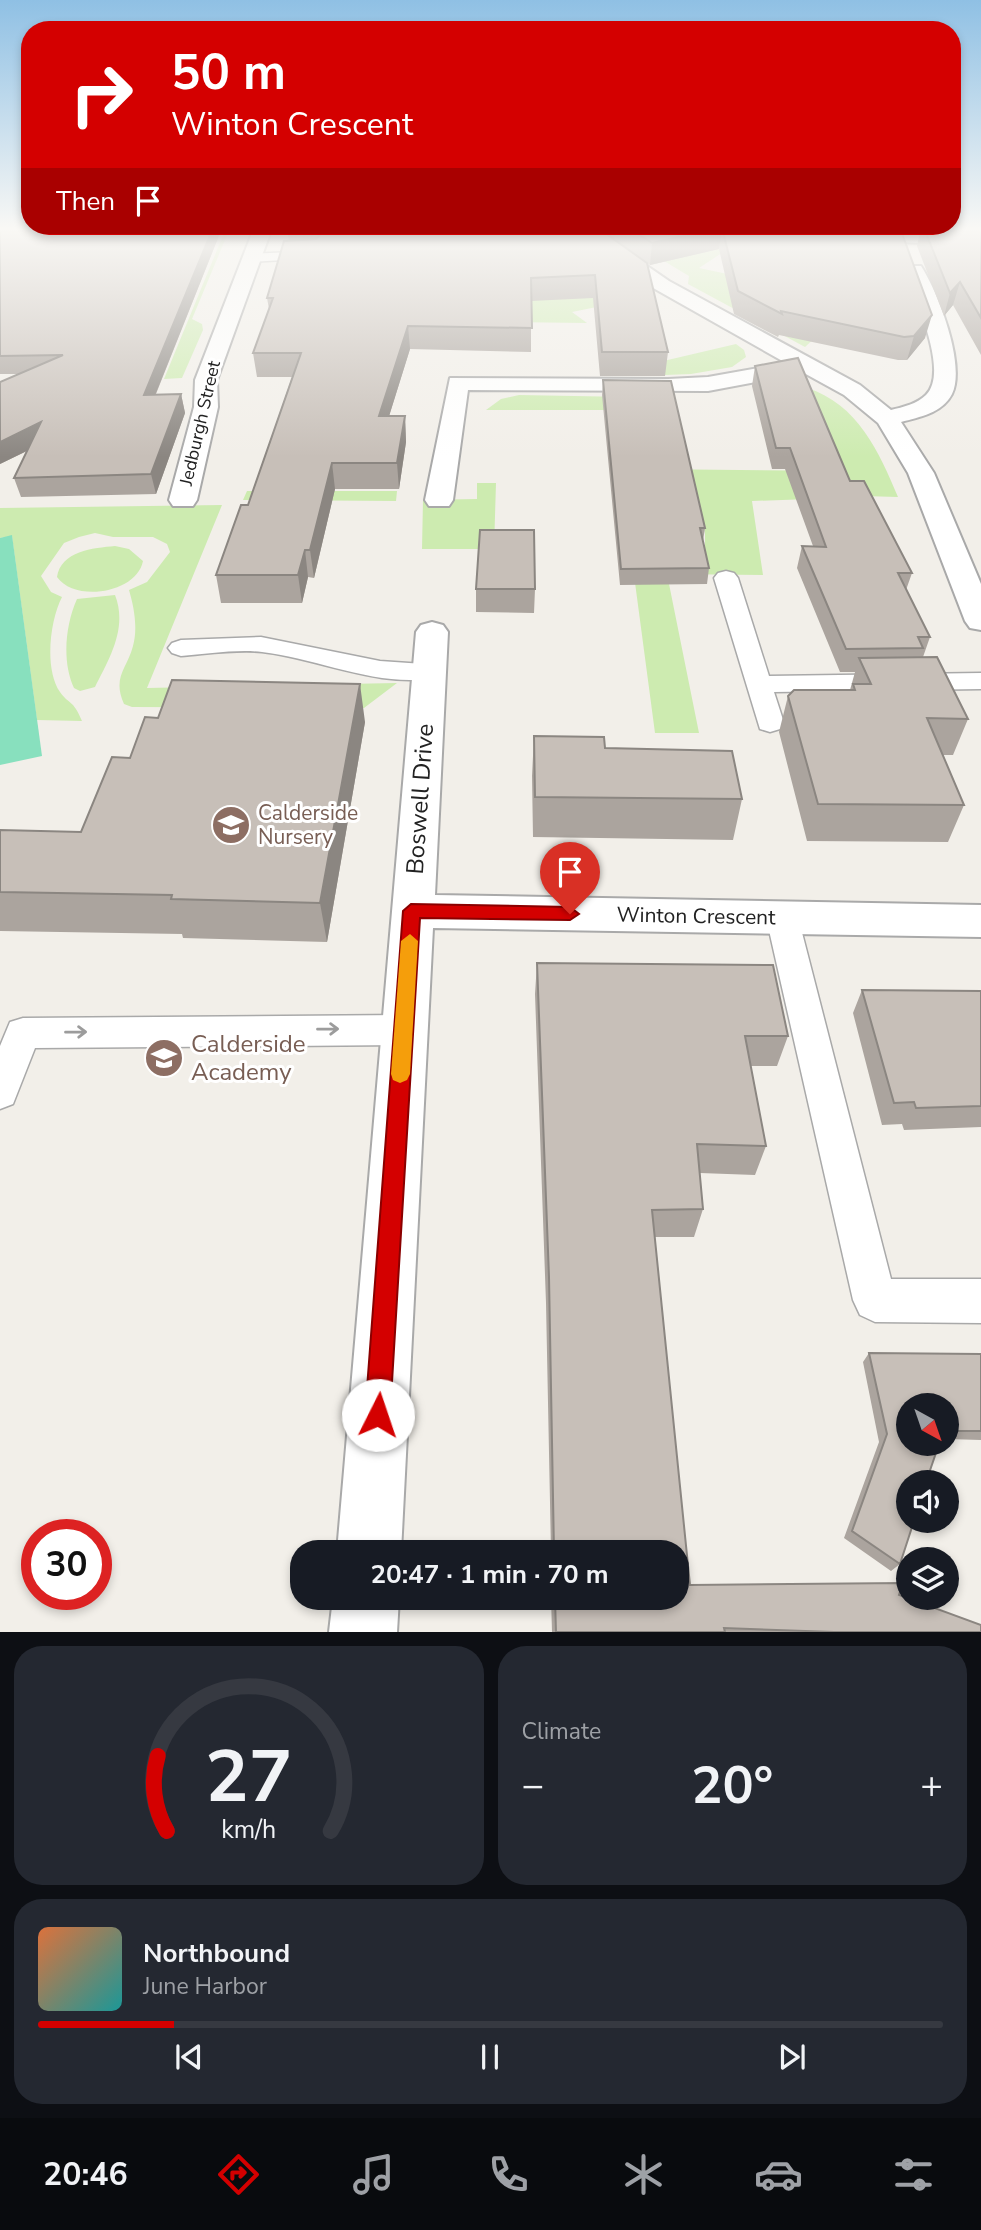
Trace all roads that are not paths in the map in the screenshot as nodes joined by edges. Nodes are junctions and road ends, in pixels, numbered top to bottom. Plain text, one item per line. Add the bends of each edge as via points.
1 (233, 304) edge
2 (697, 304) edge
3 (926, 304) edge
4 (809, 366) junction
5 (887, 419) junction
6 (183, 500) dead end
7 (439, 500) dead end
8 (726, 578) dead end
9 (980, 613) edge
10 (181, 648) dead end
11 (431, 652) joint
12 (981, 681) edge
13 (758, 684) junction
14 (770, 723) dead end
15 (411, 911) junction
16 (782, 917) junction
17 (981, 921) edge
18 (403, 1030) junction
19 (11, 1040) edge
20 (0, 1092) edge
21 (981, 1301) edge
22 (370, 1540) edge
23 (365, 1610) edge
24 (363, 1632) edge

1 - 6 street, Jedburgh Street via 206,380 206,407
2 - 4 street
3 - 5 street via 944,353 940,394
4 - 5 street via 852,390
4 - 7 street via 708,384 668,386 458,383
5 - 9 street via 921,472
8 - 13 lane
10 - 11 lane via 261,644 380,669
11 - 15 street, Boswell Drive
12 - 13 lane
13 - 14 lane
15 - 16 street, Winton Crescent
15 - 18 street, Boswell Drive
16 - 17 street, Winton Crescent
16 - 21 lane via 875,1300
19 -> 18 lane
18 - 22 street, Boswell Drive
19 - 20 lane
23 - 24 street

